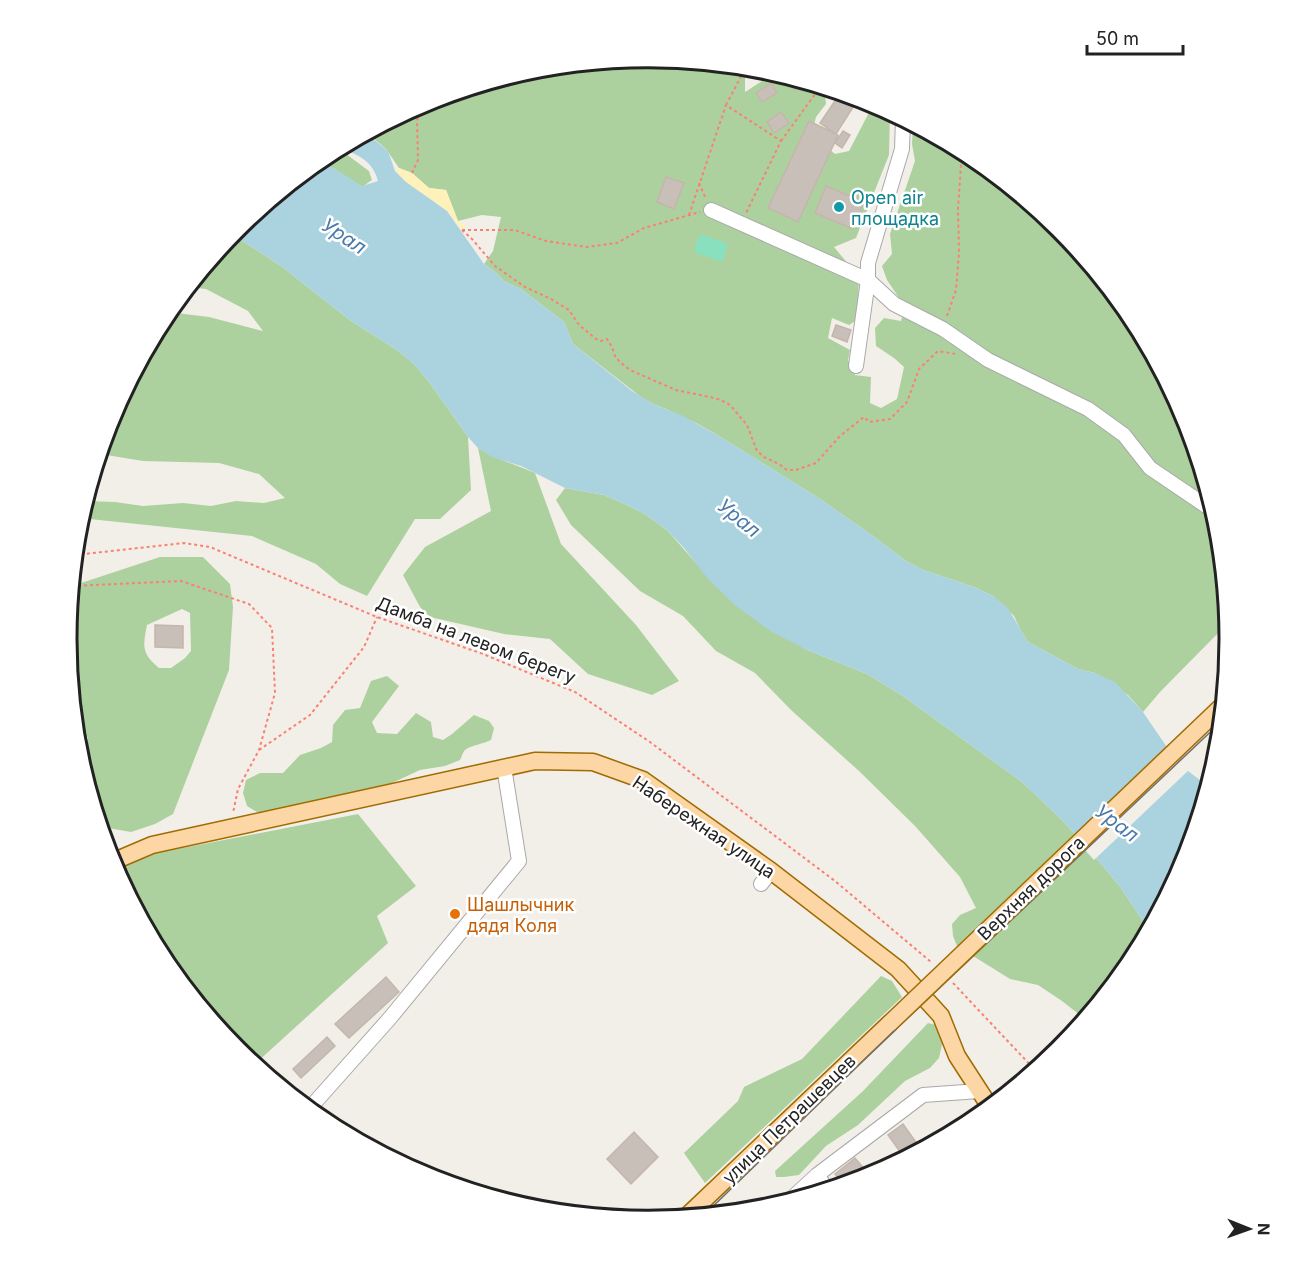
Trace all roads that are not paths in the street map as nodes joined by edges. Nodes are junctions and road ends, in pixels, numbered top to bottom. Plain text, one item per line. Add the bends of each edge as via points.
1 (903, 127) edge
2 (711, 210) road end
3 (868, 280) junction
4 (856, 366) dead end
5 (1203, 504) edge
6 (1215, 714) edge
7 (504, 767) junction
8 (121, 858) edge
9 (890, 1023) joint
10 (979, 1090) junction
11 (985, 1100) edge
12 (315, 1102) edge
13 (816, 1175) junction
14 (822, 1182) edge
15 (802, 1188) edge
16 (696, 1207) edge

1 - 3 street via 902,149 868,263
2 - 3 street
3 - 4 street
3 - 5 street via 894,304 944,329 988,360 1088,409 1124,435 1150,468
6 - 9 main road, Верхняя дорога, bridge
7 - 8 main road, Набережная улица via 152,845
7 - 10 main road, Набережная улица via 535,761 593,762 643,780 766,878 898,969 941,1016 957,1056
7 - 12 street via 519,861
9 - 16 main road, улица Петрашевцев
10 - 11 main road, Набережная улица
10 - 13 street via 923,1095
13 - 14 street
13 - 15 street

